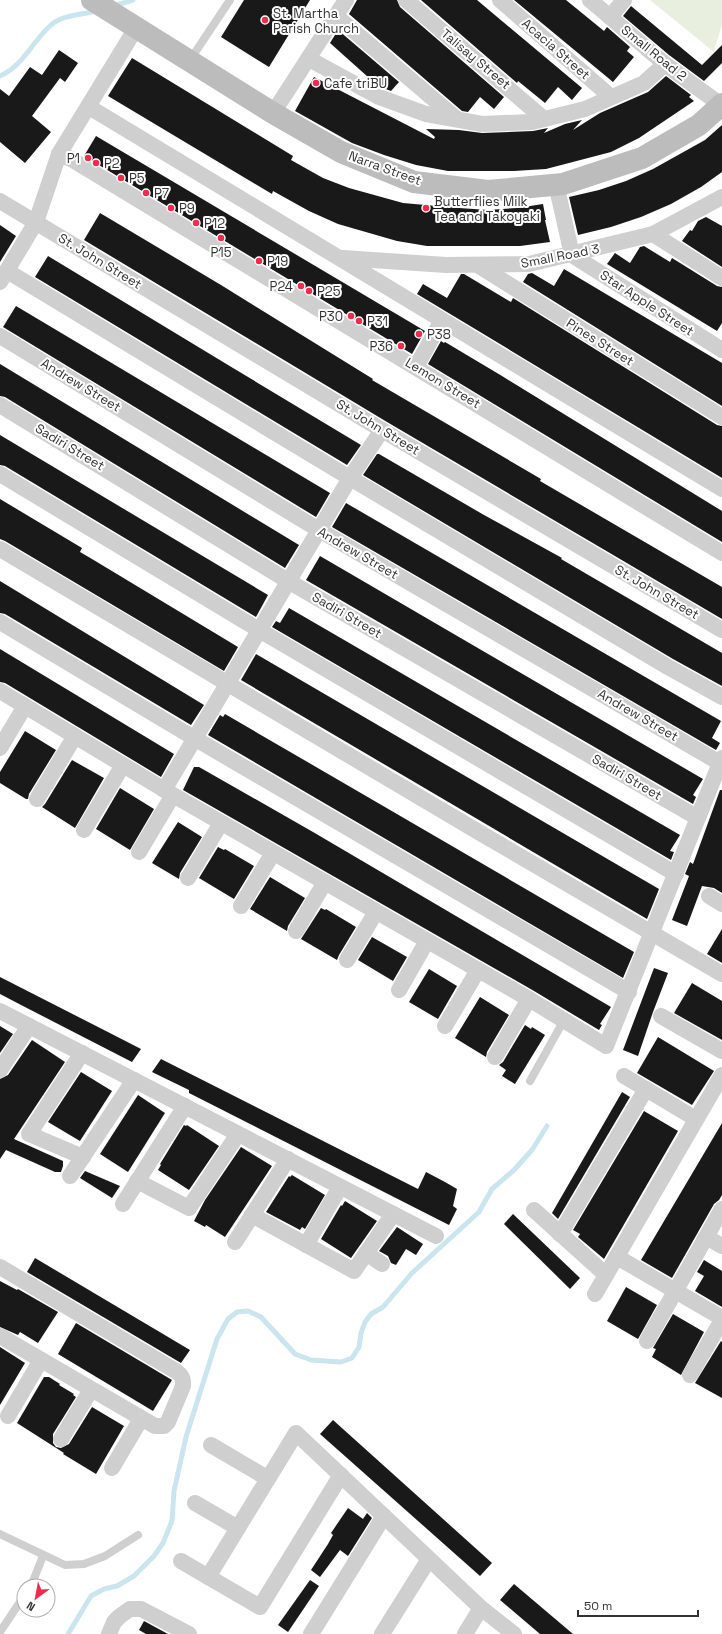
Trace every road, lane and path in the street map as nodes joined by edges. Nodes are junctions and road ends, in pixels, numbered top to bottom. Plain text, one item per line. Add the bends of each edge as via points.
1 (93, 0) edge
2 (230, 0) edge
3 (346, 0) edge
4 (406, 0) edge
5 (500, 0) edge
6 (590, 0) edge
7 (624, 0) edge
8 (336, 16) junction
9 (610, 17) junction
10 (136, 28) junction
11 (309, 59) junction
12 (190, 61) junction
13 (665, 64) junction
14 (611, 97) junction
15 (721, 105) edge
16 (89, 107) junction
17 (273, 113) junction
18 (544, 118) junction
19 (459, 120) junction
20 (59, 154) junction
21 (556, 184) junction
22 (0, 201) edge
23 (719, 203) edge
24 (36, 222) junction
25 (653, 234) junction
26 (572, 255) junction
27 (339, 258) junction
28 (479, 266) junction
29 (3, 276) edge
30 (722, 278) edge
31 (442, 320) junction
32 (0, 336) edge
33 (722, 350) edge
34 (416, 367) junction
35 (0, 405) edge
36 (722, 417) edge
37 (382, 430) junction
38 (0, 474) edge
39 (350, 478) junction
40 (722, 488) edge
41 (319, 530) junction
42 (0, 549) edge
43 (722, 553) edge
44 (288, 581) junction
45 (0, 622) edge
46 (259, 630) junction
47 (722, 630) edge
48 (226, 683) junction
49 (0, 691) edge
50 (722, 698) edge
51 (25, 706) junction
52 (75, 736) junction
53 (194, 738) junction
54 (0, 748) edge
55 (721, 760) edge
56 (123, 765) junction
57 (169, 793) junction
58 (37, 799) dead end
59 (698, 818) junction
60 (221, 823) junction
61 (84, 830) dead end
62 (139, 852) dead end
63 (273, 853) junction
64 (676, 874) junction
65 (188, 878) dead end
66 (325, 882) junction
67 (241, 906) dead end
68 (376, 912) junction
69 (296, 931) dead end
70 (652, 933) junction
71 (427, 941) junction
72 (347, 960) dead end
73 (478, 970) junction
74 (722, 974) edge
75 (398, 990) dead end
76 (629, 992) junction
77 (529, 1000) junction
78 (0, 1011) edge
79 (661, 1016) dead end
80 (564, 1020) junction
81 (29, 1026) junction
82 (445, 1026) dead end
83 (722, 1051) edge
84 (82, 1053) junction
85 (495, 1057) dead end
86 (0, 1070) edge
87 (722, 1075) edge
88 (624, 1076) dead end
89 (134, 1080) junction
90 (530, 1081) dead end
91 (646, 1089) junction
92 (185, 1106) junction
93 (696, 1119) junction
94 (238, 1134) junction
95 (83, 1157) junction
96 (288, 1159) junction
97 (70, 1176) dead end
98 (137, 1181) junction
99 (340, 1187) junction
100 (123, 1204) dead end
101 (722, 1209) edge
102 (534, 1210) dead end
103 (393, 1214) junction
104 (252, 1215) junction
105 (560, 1234) junction
106 (436, 1236) dead end
107 (706, 1237) junction
108 (235, 1242) dead end
109 (306, 1245) junction
110 (722, 1246) edge
111 (366, 1253) junction
112 (617, 1257) junction
113 (382, 1264) dead end
114 (0, 1267) edge
115 (606, 1275) junction
116 (675, 1291) junction
117 (595, 1294) dead end
118 (722, 1319) edge
119 (0, 1336) edge
120 (647, 1341) dead end
121 (41, 1360) junction
122 (690, 1376) dead end
123 (91, 1390) junction
124 (8, 1416) dead end
125 (141, 1419) junction
126 (61, 1439) dead end
127 (211, 1445) dead end
128 (112, 1468) dead end
129 (341, 1475) junction
130 (268, 1478) junction
131 (195, 1503) dead end
132 (384, 1516) junction
133 (238, 1528) junction
134 (0, 1534) edge
135 (138, 1535) dead end
136 (43, 1556) junction
137 (429, 1559) junction
138 (180, 1561) dead end
139 (208, 1577) junction
140 (34, 1578) edge
141 (16, 1607) edge
142 (481, 1608) junction
143 (1, 1629) edge
144 (109, 1634) edge
145 (189, 1634) edge
146 (311, 1634) edge
147 (382, 1634) edge
148 (465, 1634) edge
149 (514, 1634) edge

1 - 10 street, Narra Street
2 - 12 lane
3 - 8 street
4 - 18 street, Talisay Street
5 - 14 street, Acacia Street
6 - 9 street, Small Road 2
7 - 9 street
8 - 11 street
8 - 19 street
9 - 13 street, Small Road 2
10 - 12 street, Narra Street
10 - 16 street
11 - 17 street
11 - 19 street via 379,97 426,114
12 - 17 street, Narra Street
13 - 14 street via 644,83
13 - 15 street, Small Road 2
14 - 18 street via 585,109
15 - 21 street, Narra Street via 699,126 642,158 563,184
16 - 20 street
16 - 27 street
17 - 21 street, Narra Street via 341,152 414,182 488,191
18 - 19 street via 532,122 482,124
20 - 24 street
20 - 34 street, Lemon Street
21 - 26 street
22 - 24 street, St. John Street
23 - 25 street, Small Road 3
24 - 29 street
24 - 37 street, St. John Street
25 - 26 street, Small Road 3
25 - 30 street
26 - 28 street, Small Road 3 via 529,264
26 - 33 street, Star Apple Street
27 - 28 street, Small Road 3
27 - 31 street
28 - 36 street, Pines Street
29 - 39 street
31 - 34 street
31 - 40 street
32 - 41 street, Andrew Street
34 - 43 street, Lemon Street
35 - 44 street, Sadiri Street
37 - 39 street
37 - 47 street, St. John Street
38 - 46 street
39 - 41 street
39 - 50 street
41 - 44 street
41 - 55 street, Andrew Street
42 - 48 street
44 - 46 street
44 - 59 street, Sadiri Street
45 - 53 street
46 - 48 street
46 - 64 street
48 - 53 street
48 - 70 street
49 - 51 street
51 - 52 street
51 - 54 street
52 - 56 street
52 - 58 street
53 - 57 street
53 - 76 street
55 - 59 street
56 - 57 street
56 - 61 street
57 - 60 street
57 - 62 street
59 - 64 street
60 - 63 street
60 - 65 street
63 - 66 street
63 - 67 street
64 - 70 street
66 - 68 street
66 - 69 street
68 - 71 street
68 - 72 street
70 - 74 street
70 - 76 street
71 - 73 street
71 - 75 street
73 - 77 street
73 - 82 street
76 - 80 street via 606,1046
77 - 80 street
77 - 85 street
78 - 81 street
79 - 83 street
80 - 90 lane
81 - 84 street
81 - 86 street
84 - 89 street
84 - 95 street via 29,1134
87 - 93 street
88 - 91 street
89 - 92 street
89 - 95 street
91 - 93 street
91 - 105 street
92 - 94 street
92 - 98 street
93 - 112 street
94 - 96 street
94 - 98 street via 189,1208
95 - 97 street
96 - 99 street
96 - 104 street
98 - 100 street
99 - 103 street
99 - 109 street
101 - 107 street
102 - 105 street
103 - 106 street
103 - 111 street
104 - 108 street
104 - 109 street
105 - 115 street
107 - 110 street
107 - 116 street
109 - 111 street via 354,1271
111 - 113 street
112 - 115 street
112 - 116 street
114 - 125 street via 180,1373 184,1379 183,1386 168,1422 164,1426 155,1426
115 - 117 street
116 - 118 street
116 - 120 street
118 - 122 street
119 - 121 street
121 - 123 street
121 - 124 street
123 - 125 street
123 - 126 street
125 - 128 street
127 - 130 street
129 - 130 street via 296,1433
129 - 132 street
129 - 139 street via 260,1607
130 - 133 street
131 - 133 street
132 - 137 street
132 - 146 street
133 - 139 street
134 - 136 lane
135 - 136 lane via 105,1556 84,1564 65,1565
136 - 140 lane
137 - 142 street
137 - 147 street
138 - 139 street
141 - 143 lane
142 - 148 street
142 - 149 street
144 - 145 street via 114,1622 130,1609 141,1609

